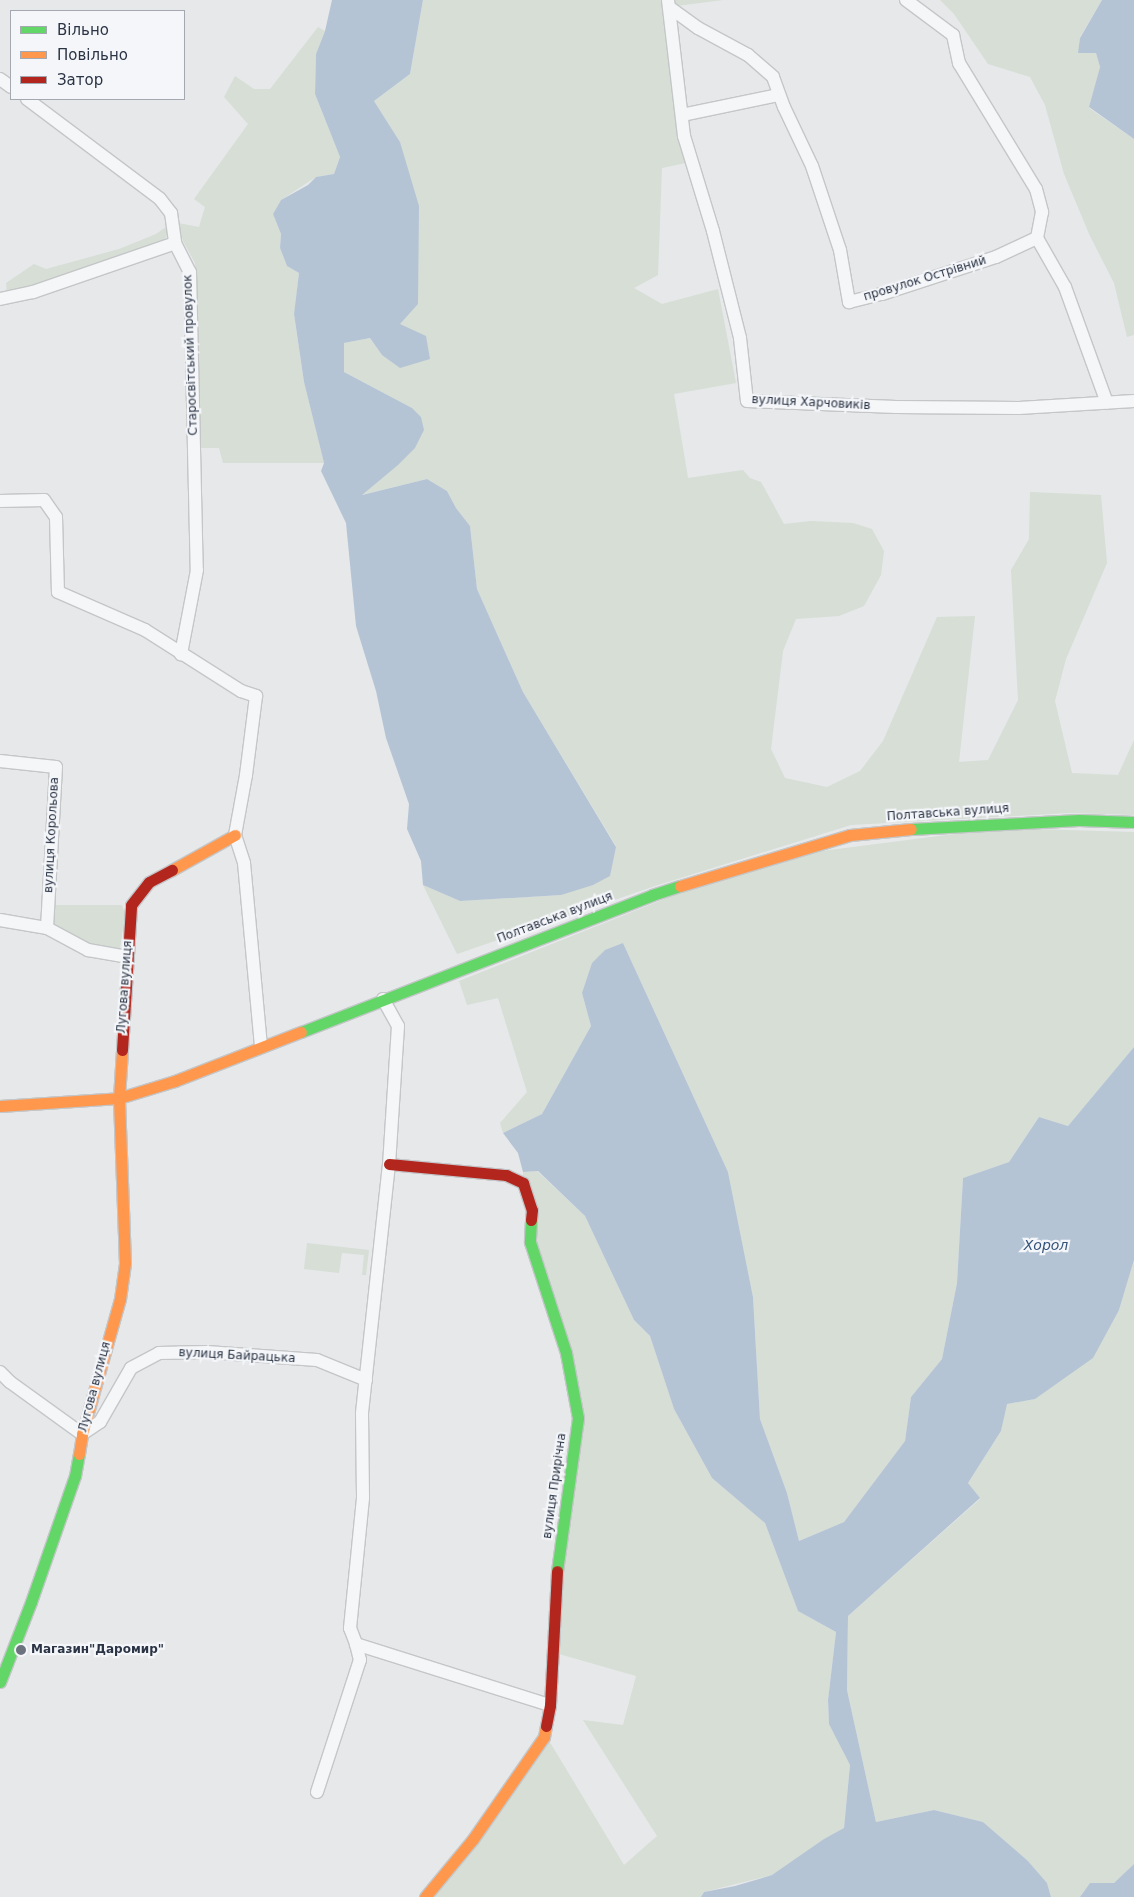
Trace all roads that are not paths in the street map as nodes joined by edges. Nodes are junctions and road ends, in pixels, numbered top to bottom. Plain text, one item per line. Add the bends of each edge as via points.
1 (906, 0) edge
2 (668, 3) edge
3 (779, 95) junction
4 (28, 100) edge
5 (682, 115) junction
6 (1037, 238) junction
7 (175, 243) junction
8 (0, 299) edge
9 (1134, 401) edge
10 (1107, 403) junction
11 (0, 501) edge
12 (181, 654) junction
13 (0, 761) edge
14 (1134, 822) edge
15 (235, 835) junction
16 (0, 920) edge
17 (47, 928) junction
18 (127, 957) junction
19 (383, 999) junction
20 (261, 1046) junction
21 (119, 1098) junction
22 (0, 1106) edge
23 (389, 1164) junction
24 (0, 1372) edge
25 (366, 1380) junction
26 (82, 1434) junction
27 (356, 1644) junction
28 (0, 1682) edge
29 (550, 1705) junction
30 (317, 1792) dead end
31 (425, 1897) edge

1 - 6 street via 953,35 959,63 1036,189 1042,212
2 - 3 street via 698,28 748,55 773,77
2 - 5 street, вулиця Харчовиків
3 - 5 street
3 - 6 street, провулок Острівний via 812,166 840,250 849,302 996,257
4 - 7 street, Старосвітський провулок via 160,199 171,213
5 - 10 street, вулиця Харчовиків via 684,136 713,231 740,338 747,401 1010,408
6 - 10 street via 1065,287
7 - 8 street via 33,292
7 - 12 street, Старосвітський провулок via 190,272 197,570
9 - 10 street, вулиця Харчовиків
11 - 12 street via 44,500 56,516 58,592 144,630
12 - 15 street via 256,696
13 - 17 street, вулиця Корольова via 56,768
14 - 19 street, Полтавська вулиця via 1079,820 951,825 850,835 652,895
15 - 18 street, Лугова вулиця via 149,882 131,905
15 - 20 street via 244,863
16 - 17 street
17 - 18 street via 88,950
18 - 21 street, Лугова вулиця
19 - 20 street, Полтавська вулиця
19 - 23 street via 398,1026
20 - 21 street, Полтавська вулиця via 175,1081
21 - 22 street, Полтавська вулиця
21 - 26 street, Лугова вулиця via 126,1263 120,1299
23 - 25 street
23 - 29 street, вулиця Прирічна via 506,1175 523,1183 532,1210 530,1242 566,1353 578,1418 557,1566
24 - 26 street
25 - 26 street, вулиця Байрацька via 317,1360 207,1352 159,1353 132,1368 100,1422
25 - 27 street via 362,1414 362,1498 350,1628
26 - 28 street, Лугова вулиця via 75,1476
27 - 29 street
27 - 30 street via 360,1660
29 - 31 street, вулиця Прирічна via 544,1737 473,1839

